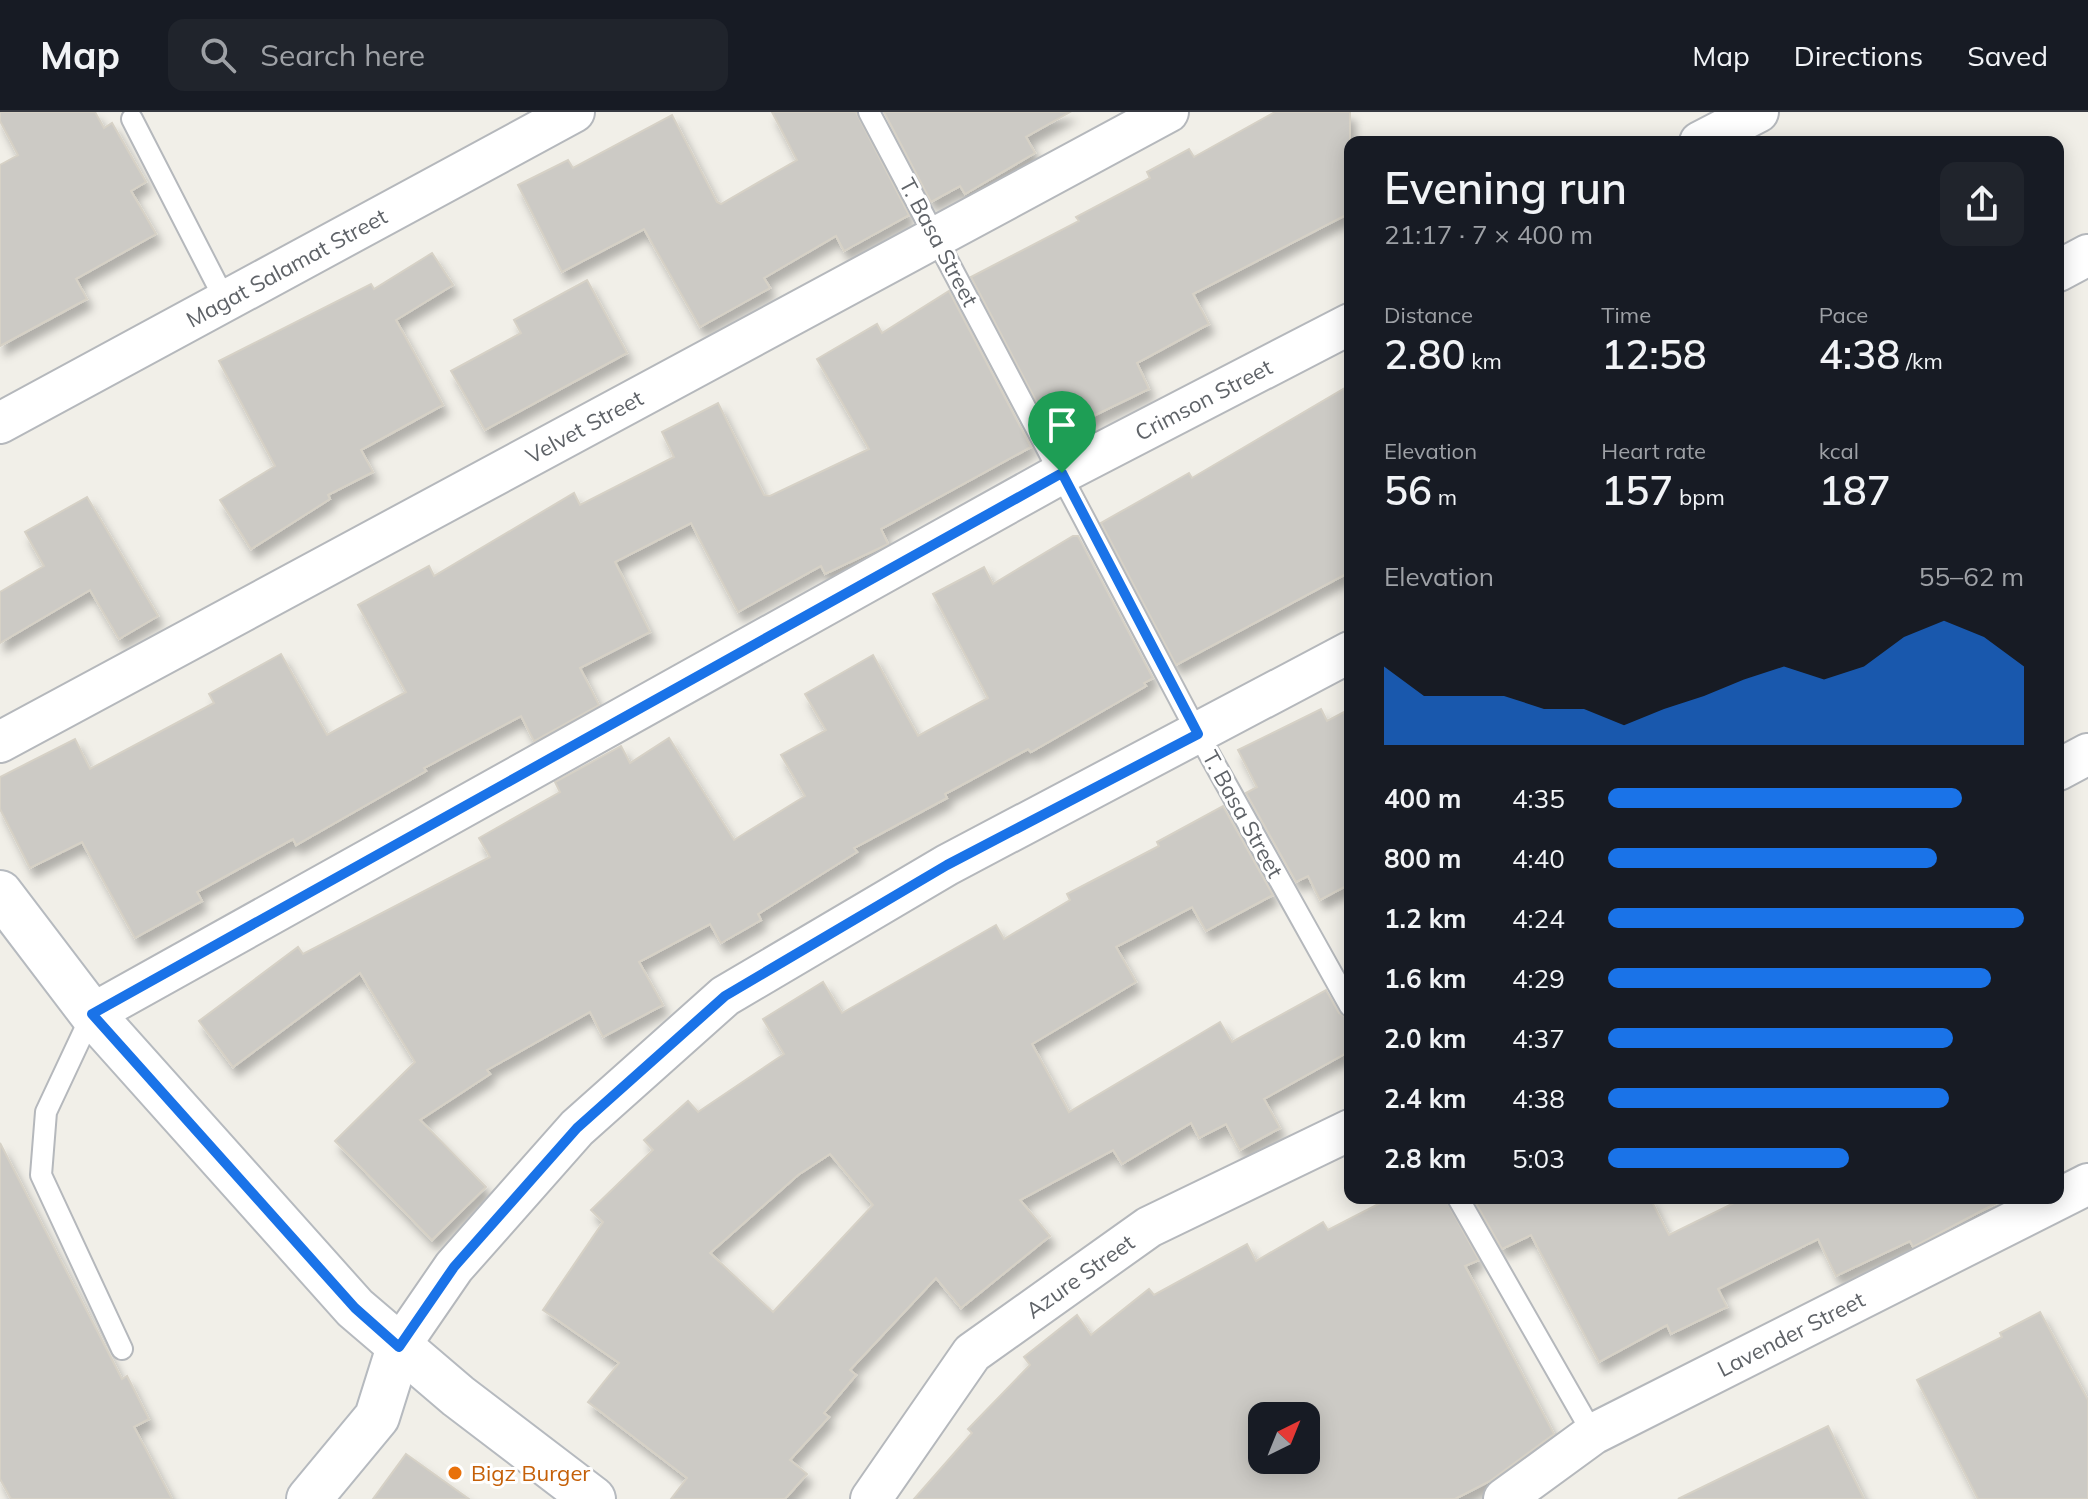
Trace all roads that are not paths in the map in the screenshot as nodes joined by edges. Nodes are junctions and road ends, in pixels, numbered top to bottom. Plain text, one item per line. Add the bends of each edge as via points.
1 (574, 112) edge
2 (869, 112) edge
3 (1168, 112) edge
4 (1758, 112) edge
5 (132, 119) dead end
6 (1712, 136) edge
7 (935, 236) junction
8 (2088, 255) edge
9 (2064, 268) edge
10 (225, 300) junction
11 (1344, 327) edge
12 (0, 423) edge
13 (1062, 473) junction
14 (1344, 655) edge
15 (1198, 734) junction
16 (0, 742) edge
17 (2088, 754) edge
18 (2064, 767) edge
19 (0, 893) edge
20 (1344, 995) edge
21 (92, 1014) junction
22 (1344, 1133) edge
23 (2088, 1184) edge
24 (2064, 1196) edge
25 (1461, 1204) edge
26 (2048, 1204) edge
27 (399, 1347) junction
28 (122, 1349) dead end
29 (1593, 1434) junction
30 (568, 1491) edge
31 (309, 1499) edge
32 (871, 1499) edge
33 (1504, 1499) edge

1 - 10 street, Magat Salamat Street
2 - 7 lane, T. Basa Street
3 - 7 street, Velvet Street
4 - 6 street
5 - 10 lane
7 - 13 lane, T. Basa Street
7 - 16 street, Velvet Street
8 - 9 street
10 - 12 street, Magat Salamat Street
11 - 13 street, Crimson Street
13 - 15 lane, T. Basa Street
13 - 21 street, Crimson Street
14 - 15 street
15 - 20 lane, T. Basa Street
15 - 27 street via 947,865 725,996 577,1128 454,1267
17 - 18 street
19 - 21 street
21 - 27 street via 355,1308
21 - 28 lane via 46,1112 41,1175
22 - 32 street, Azure Street via 1149,1227 972,1353
23 - 24 street, Lavender Street
25 - 29 lane
26 - 29 street, Lavender Street
27 - 30 street
27 - 31 street via 377,1417
29 - 33 street, Lavender Street

